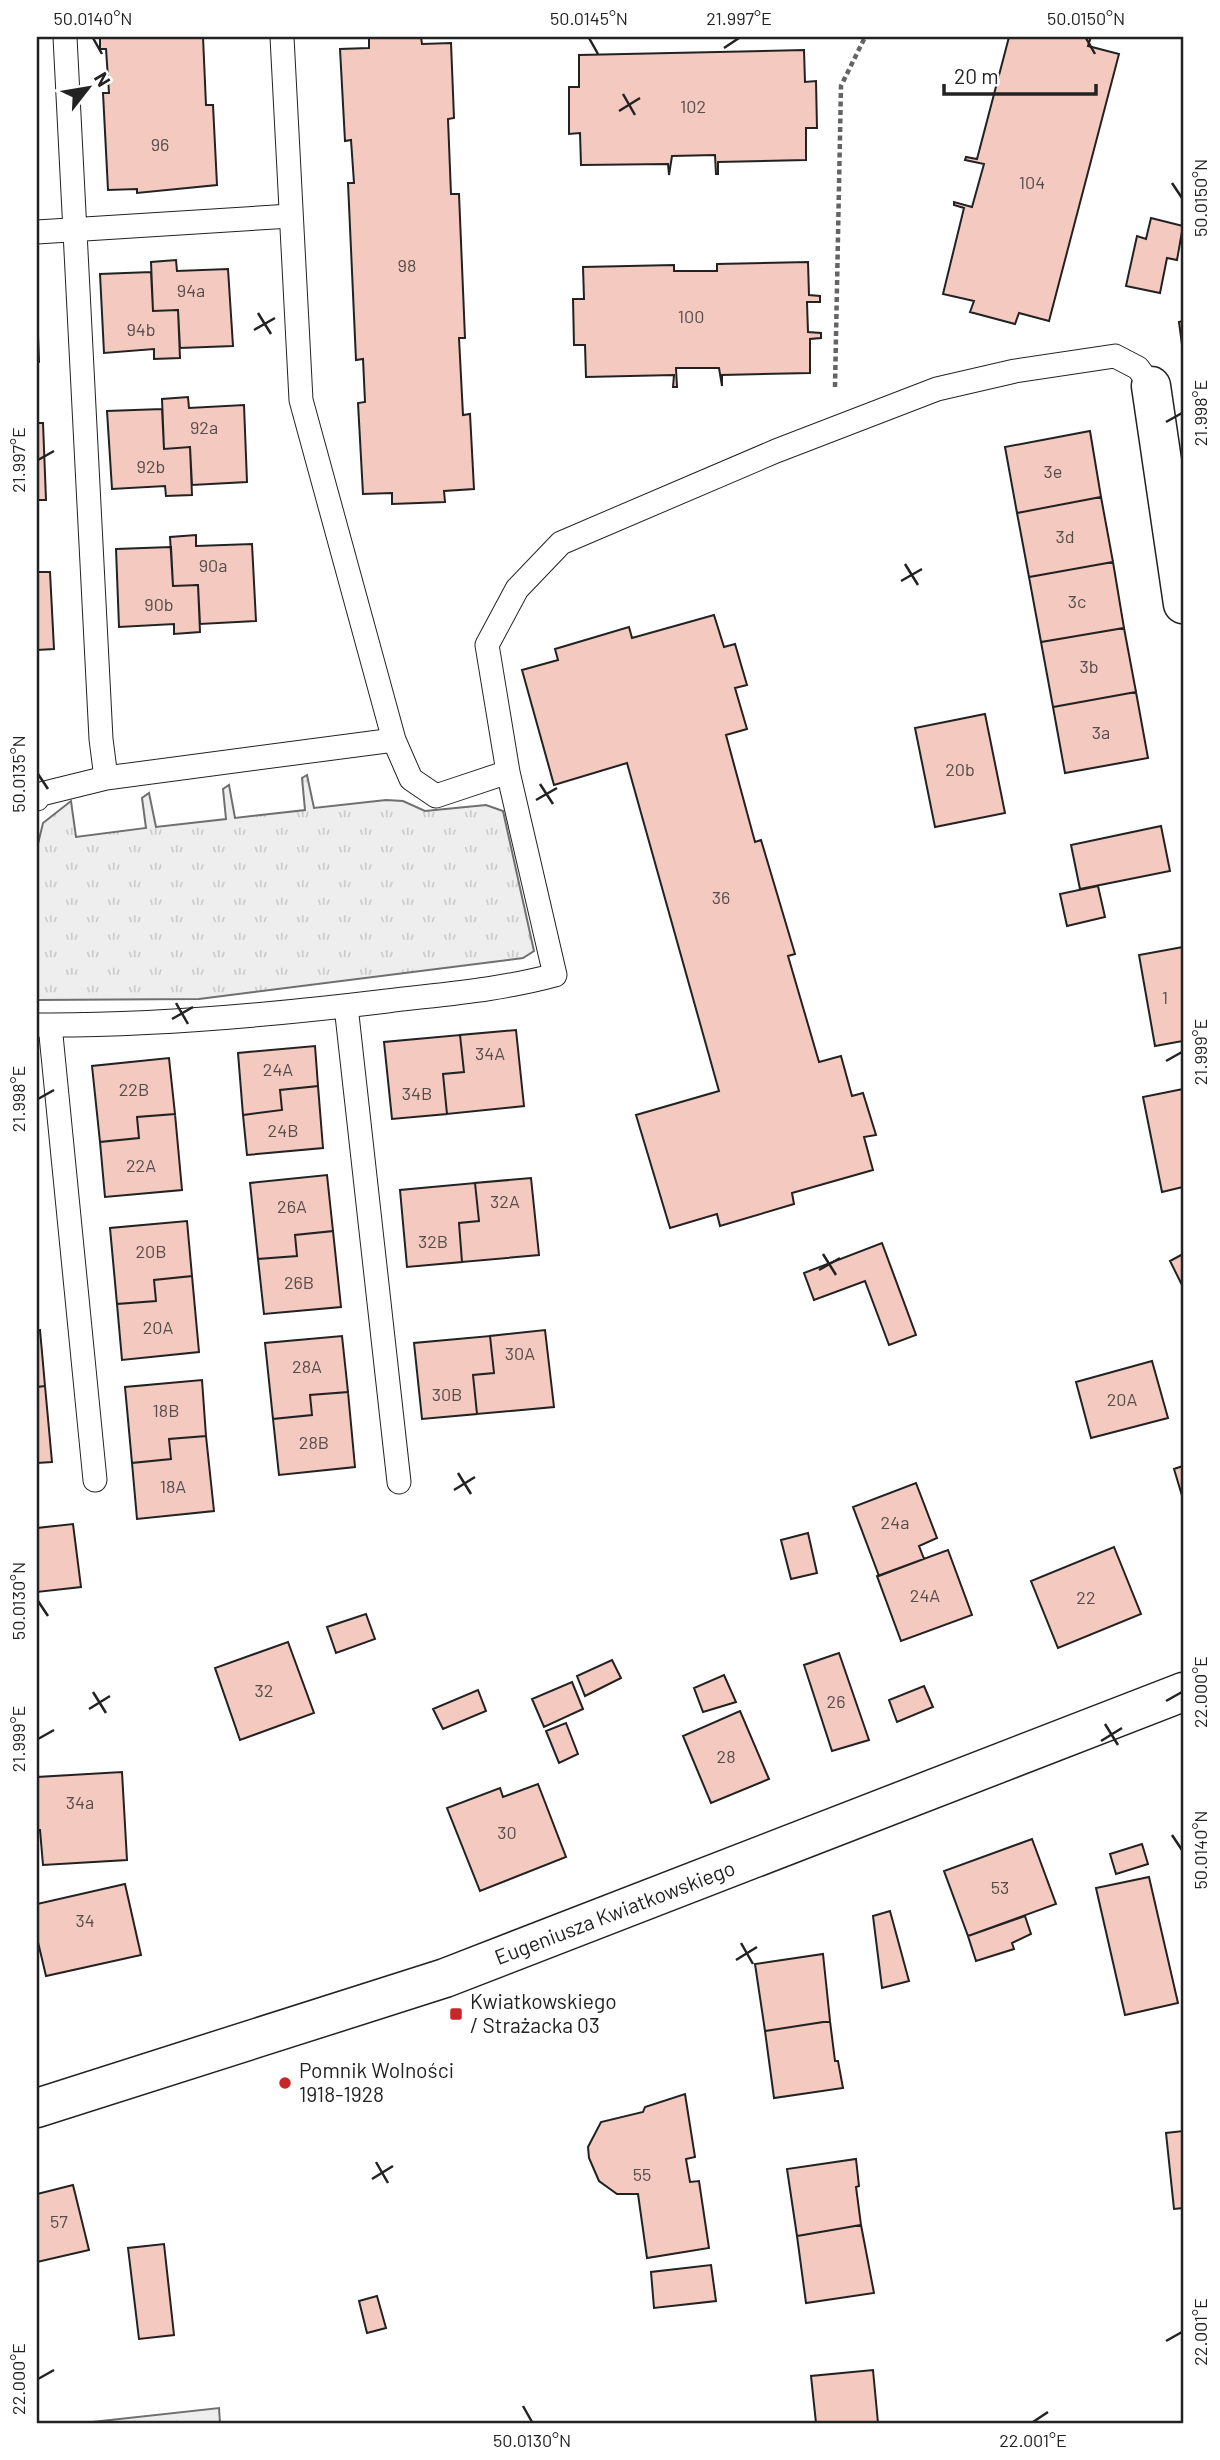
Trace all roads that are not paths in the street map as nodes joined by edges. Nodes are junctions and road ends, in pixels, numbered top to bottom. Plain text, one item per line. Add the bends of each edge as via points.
1 (65, 37) edge
2 (282, 37) edge
3 (291, 216) junction
4 (75, 229) junction
5 (37, 233) edge
6 (1151, 386) joint
7 (1183, 604) edge
8 (394, 740) junction
9 (509, 772) junction
10 (106, 778) junction
11 (37, 799) edge
12 (346, 1006) junction
13 (43, 1025) edge
14 (95, 1480) dead end
15 (399, 1482) dead end
16 (1183, 1692) edge
17 (37, 2108) edge

1 - 4 lane
2 - 3 lane
3 - 4 lane
3 - 8 lane via 301,400
4 - 5 lane
4 - 10 lane
6 - 7 street
6 - 9 lane via 1138,368 1115,356 937,389 561,543 517,589 487,645
8 - 9 lane via 411,779 436,796
8 - 10 lane
9 - 12 lane via 555,975 519,985
10 - 11 lane via 41,794
12 - 13 lane
12 - 15 lane
13 - 14 lane
16 - 17 street, Eugeniusza Kwiatkowskiego via 445,1978

